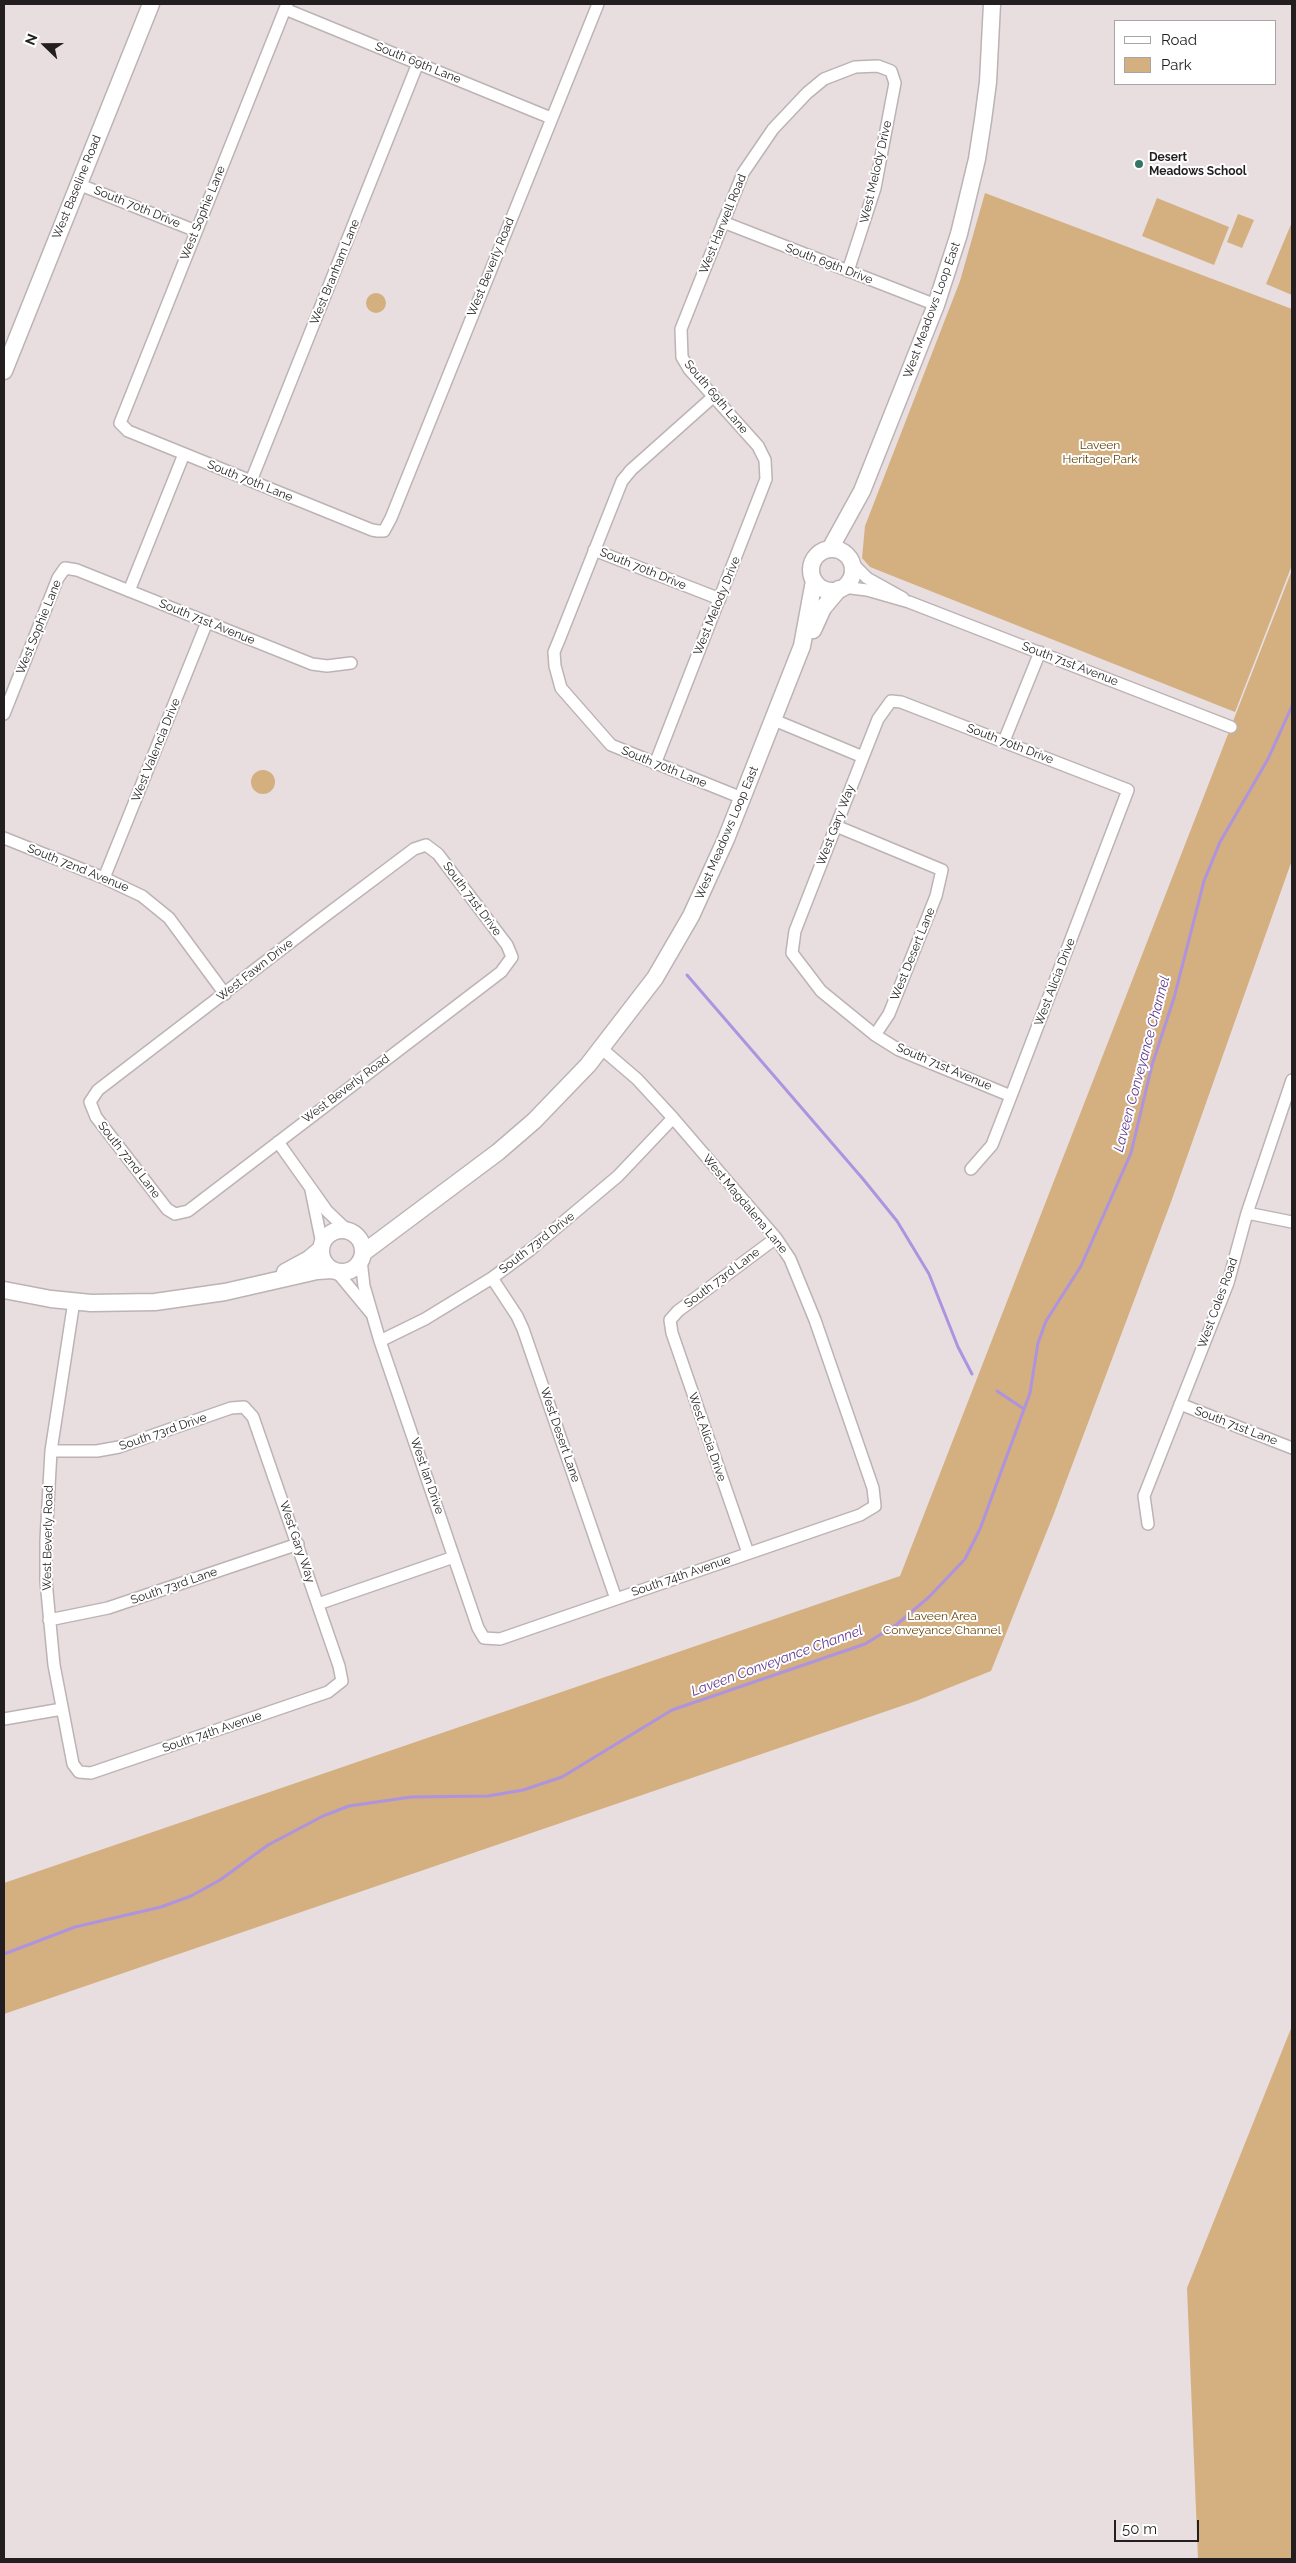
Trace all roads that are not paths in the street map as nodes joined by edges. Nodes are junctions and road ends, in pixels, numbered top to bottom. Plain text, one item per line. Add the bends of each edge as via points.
1 (150, 4) edge
2 (598, 4) edge
3 (992, 4) edge
4 (286, 6) edge
5 (418, 63) junction
6 (891, 71) joint
7 (551, 118) junction
8 (78, 184) junction
9 (723, 222) junction
10 (196, 231) junction
11 (848, 271) junction
12 (936, 305) junction
13 (680, 346) joint
14 (4, 371) edge
15 (714, 396) junction
16 (120, 423) joint
17 (758, 446) joint
18 (184, 454) junction
19 (251, 481) junction
20 (862, 491) junction
21 (384, 531) joint
22 (830, 549) junction
23 (594, 550) junction
24 (849, 559) junction
25 (65, 568) joint
26 (814, 581) junction
27 (841, 588) junction
28 (129, 590) junction
29 (720, 600) junction
30 (909, 602) junction
31 (207, 622) junction
32 (802, 646) junction
33 (1040, 652) junction
34 (351, 663) dead end
35 (891, 700) joint
36 (4, 714) edge
37 (774, 720) junction
38 (1231, 727) dead end
39 (1004, 741) junction
40 (863, 756) junction
41 (655, 764) junction
42 (1128, 790) joint
43 (742, 798) junction
44 (836, 826) junction
45 (4, 838) edge
46 (426, 845) joint
47 (104, 878) junction
48 (792, 953) joint
49 (512, 957) joint
50 (225, 994) junction
51 (875, 1035) junction
52 (602, 1049) junction
53 (1292, 1080) edge
54 (1011, 1096) junction
55 (90, 1102) joint
56 (673, 1118) junction
57 (278, 1142) junction
58 (971, 1169) dead end
59 (311, 1190) junction
60 (1247, 1213) junction
61 (175, 1214) joint
62 (413, 1214) junction
63 (1292, 1222) edge
64 (351, 1233) junction
65 (776, 1238) junction
66 (322, 1247) junction
67 (362, 1257) junction
68 (335, 1271) junction
69 (492, 1278) junction
70 (275, 1279) junction
71 (4, 1290) edge
72 (74, 1301) junction
73 (371, 1313) junction
74 (670, 1320) joint
75 (380, 1341) junction
76 (1180, 1404) junction
77 (244, 1407) joint
78 (1292, 1448) edge
79 (51, 1451) junction
80 (875, 1506) joint
81 (1148, 1524) dead end
82 (298, 1544) junction
83 (748, 1553) junction
84 (454, 1557) junction
85 (616, 1599) junction
86 (318, 1604) junction
87 (49, 1620) junction
88 (484, 1638) joint
89 (342, 1681) joint
90 (62, 1709) junction
91 (4, 1719) edge
92 (79, 1772) joint

1 - 8 street, West Baseline Road
2 - 7 street, West Beverly Road
3 - 12 street, West Meadows Loop East via 988,82 977,159 959,234
4 - 5 street, South 69th Lane
4 - 10 street, West Sophie Lane
5 - 7 street, South 69th Lane
5 - 19 street, West Branham Lane
6 - 9 street, West Harwell Road via 878,66 855,66 824,79 807,93 773,129 743,173
6 - 11 street, West Melody Drive via 895,83 875,188
7 - 21 street, West Beverly Road
8 - 10 street, South 70th Drive
8 - 14 street, West Baseline Road
9 - 11 street, South 69th Drive
9 - 13 street, West Harwell Road via 681,329
10 - 16 street, West Sophie Lane
11 - 12 street, South 69th Drive
12 - 20 street, West Meadows Loop East
13 - 15 street, South 69th Lane via 689,368
15 - 17 street, South 69th Lane
15 - 23 street via 622,480
16 - 18 street, South 70th Lane via 128,431
17 - 29 street, West Melody Drive via 766,460 766,478
18 - 19 street, South 70th Lane
18 - 28 street
19 - 21 street, South 70th Lane via 372,530
20 - 22 street, West Meadows Loop East
20 - 24 street, West Meadows Loop East via 849,541
22 - 24 street via 837,549
22 - 26 street via 817,554 813,560
23 - 29 street, South 70th Drive
23 - 41 street, South 70th Lane via 554,652 557,678 567,695 611,745
24 - 27 street via 851,576
24 - 30 street, South 71st Avenue via 861,574
25 - 28 street, South 71st Avenue
25 - 36 street, West Sophie Lane via 58,578
26 - 27 street via 825,589
26 - 32 street
27 - 30 street, South 71st Avenue
27 - 32 street via 823,608 813,632
28 - 31 street, South 71st Avenue
29 - 41 street, West Melody Drive
30 - 33 street, South 71st Avenue
31 - 34 street, South 71st Avenue via 312,664
31 - 47 street, West Valencia Drive
32 - 37 street, West Meadows Loop East
33 - 38 street, South 71st Avenue
33 - 39 street
35 - 39 street, South 70th Drive
35 - 40 street, West Gary Way via 878,719
37 - 40 street
37 - 43 street, West Meadows Loop East
39 - 42 street, South 70th Drive
40 - 44 street, West Gary Way
41 - 43 street, South 70th Lane
42 - 54 street, West Alicia Drive
43 - 52 street, West Meadows Loop East via 708,882 678,939 636,1005
44 - 48 street, West Gary Way via 795,931
44 - 51 street, West Desert Lane via 942,870 936,896 889,1014
45 - 47 street, South 72nd Avenue
46 - 49 street, South 71st Drive via 438,854
46 - 50 street, West Fawn Drive via 414,849
47 - 50 street, South 72nd Avenue via 132,890 169,918
48 - 51 street, South 71st Avenue via 821,991
49 - 57 street, West Beverly Road via 501,972
50 - 55 street, West Fawn Drive via 98,1090
51 - 54 street, South 71st Avenue via 899,1050
52 - 56 street, West Magdalena Lane via 637,1079
52 - 62 street, West Meadows Loop East via 562,1093 498,1152
53 - 60 street, West Coles Road
54 - 58 street, West Alicia Drive via 992,1145
55 - 61 street, South 72nd Lane via 102,1125 167,1209
56 - 65 street, West Magdalena Lane
56 - 69 street, South 73rd Drive via 618,1176 567,1221
57 - 59 street
57 - 61 street, West Beverly Road via 188,1211
59 - 64 street via 335,1221
59 - 66 street
60 - 63 street
60 - 76 street, West Coles Road via 1228,1283
62 - 64 street via 375,1230
62 - 67 street
64 - 66 street via 336,1231 325,1238
64 - 67 street via 361,1242
65 - 74 street, South 73rd Lane
65 - 80 street, West Magdalena Lane via 790,1259 815,1320 873,1488
66 - 68 street via 324,1262
66 - 70 street via 309,1259
67 - 68 street via 351,1270
67 - 73 street, West Ian Drive via 362,1276
68 - 70 street
68 - 73 street, West Ian Drive
69 - 75 street, South 73rd Drive via 425,1319
69 - 85 street, West Desert Lane via 523,1329
70 - 72 street via 181,1300 130,1303
71 - 72 street
72 - 79 street, West Beverly Road
73 - 75 street, West Ian Drive
74 - 83 street, West Alicia Drive
75 - 84 street, West Ian Drive
76 - 78 street, South 71st Lane
76 - 81 street, West Coles Road via 1144,1496
77 - 79 street, South 73rd Drive via 231,1408 119,1447 97,1451
77 - 82 street, West Gary Way via 253,1417
79 - 87 street, West Beverly Road via 46,1540
80 - 83 street, South 74th Avenue via 860,1515
82 - 86 street, West Gary Way
82 - 87 street, South 73rd Lane via 108,1608
83 - 85 street, South 74th Avenue
84 - 86 street
84 - 88 street, West Ian Drive
85 - 88 street, South 74th Avenue via 500,1639
86 - 89 street, West Gary Way
87 - 90 street, West Beverly Road
89 - 92 street, South 74th Avenue via 328,1692 91,1773
90 - 91 street
90 - 92 street, West Beverly Road via 73,1764

